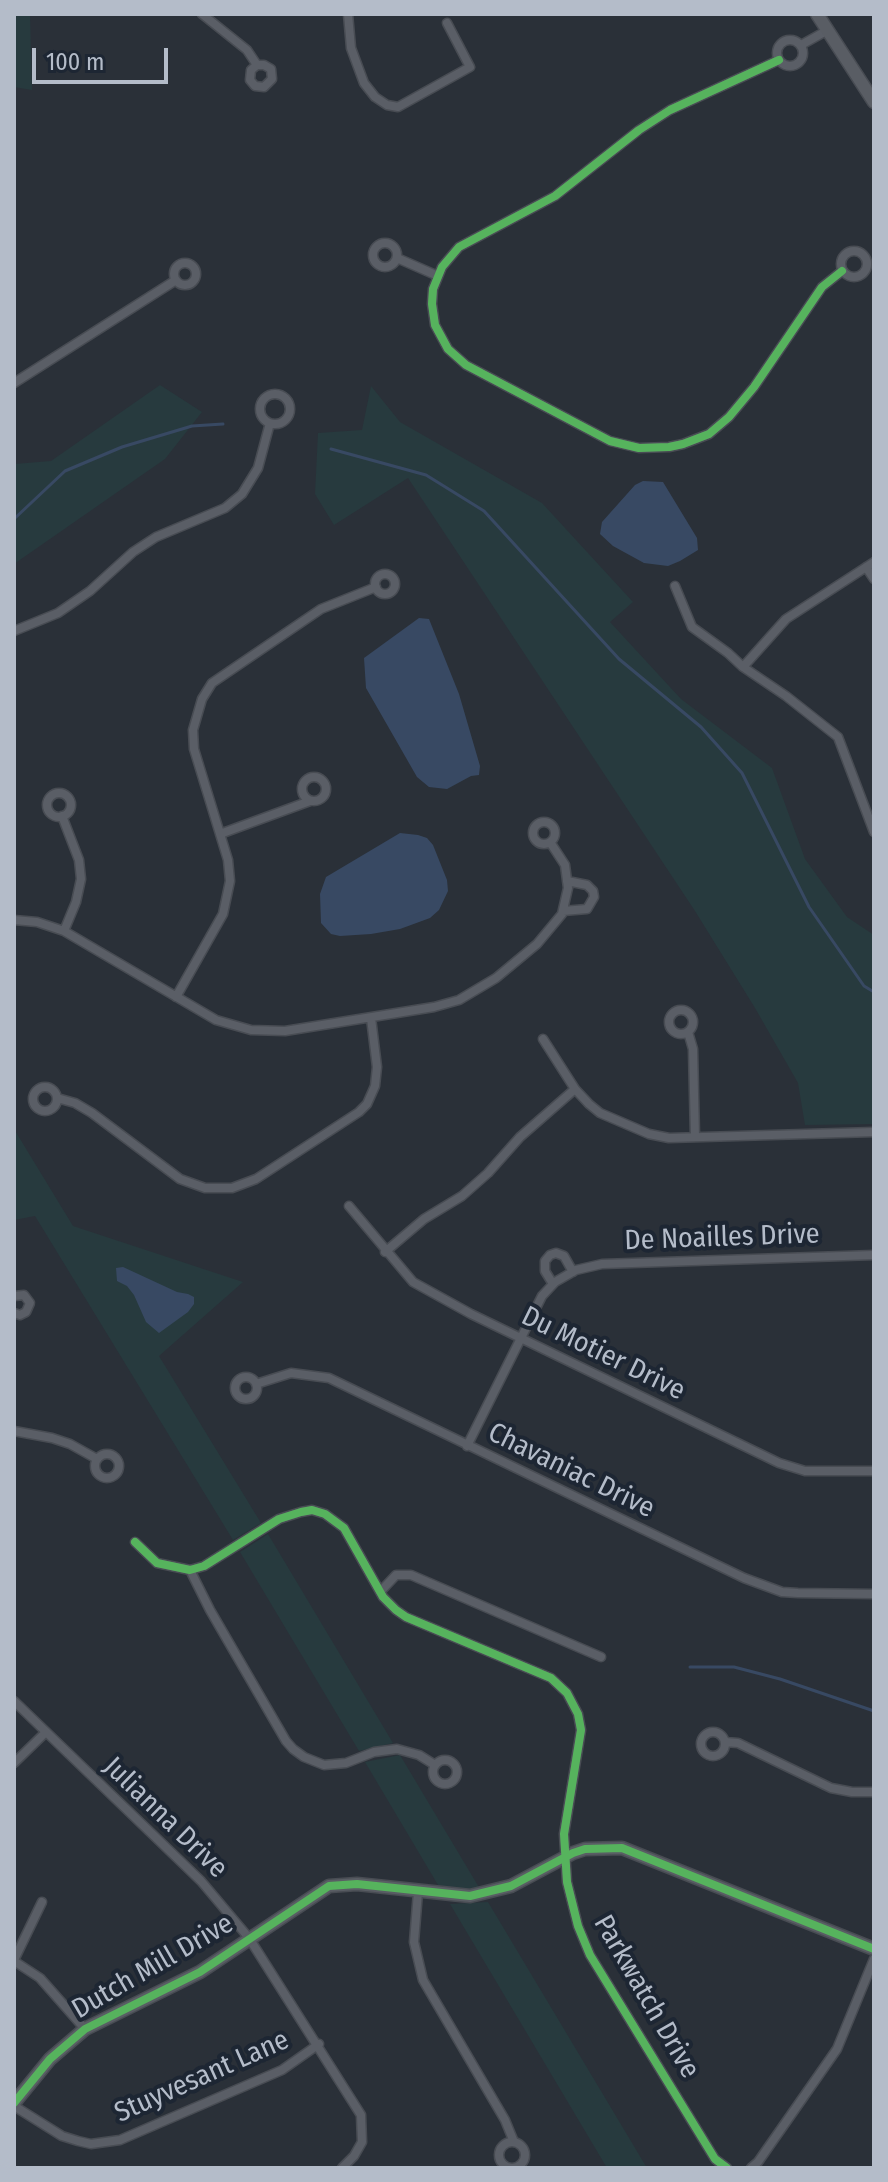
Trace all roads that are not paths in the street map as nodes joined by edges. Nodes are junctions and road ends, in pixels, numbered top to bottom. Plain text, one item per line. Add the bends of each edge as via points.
1 (202, 14) edge
2 (348, 14) edge
3 (817, 14) edge
4 (447, 23) dead end
5 (828, 30) junction
6 (801, 45) junction
7 (779, 60) junction
8 (257, 65) dead end
9 (874, 102) edge
10 (397, 258) dead end
11 (842, 271) dead end
12 (438, 276) junction
13 (176, 280) dead end
14 (14, 383) edge
15 (270, 423) dead end
16 (870, 565) edge
17 (874, 579) edge
18 (675, 586) dead end
19 (376, 587) dead end
20 (14, 631) edge
21 (743, 667) junction
22 (310, 801) dead end
23 (62, 816) dead end
24 (874, 832) edge
25 (220, 834) junction
26 (550, 842) dead end
27 (567, 881) junction
28 (563, 911) junction
29 (14, 920) edge
30 (64, 931) junction
31 (176, 997) junction
32 (371, 1018) junction
33 (688, 1032) dead end
34 (543, 1039) dead end
35 (575, 1089) junction
36 (57, 1098) dead end
37 (874, 1132) edge
38 (695, 1137) junction
39 (349, 1206) dead end
40 (385, 1252) junction
41 (874, 1255) edge
42 (573, 1272) junction
43 (553, 1284) junction
44 (14, 1296) edge
45 (14, 1313) edge
46 (519, 1338) junction
47 (256, 1384) dead end
48 (14, 1431) edge
49 (467, 1446) junction
50 (97, 1459) dead end
51 (874, 1471) edge
52 (135, 1542) dead end
53 (190, 1570) junction
54 (380, 1592) junction
55 (874, 1594) edge
56 (601, 1657) dead end
57 (14, 1701) edge
58 (46, 1732) junction
59 (725, 1742) dead end
60 (14, 1763) edge
61 (435, 1765) dead end
62 (874, 1792) edge
63 (565, 1857) junction
64 (418, 1892) junction
65 (42, 1902) dead end
66 (249, 1938) junction
67 (874, 1949) edge
68 (874, 1959) edge
69 (14, 1960) edge
70 (85, 2029) junction
71 (319, 2044) junction
72 (14, 2104) edge
73 (514, 2142) dead end
74 (342, 2168) edge
75 (727, 2168) edge
76 (751, 2168) edge

1 - 8 street via 247,50
2 - 4 street via 351,48 364,83 375,97 398,107 470,67
3 - 5 street
5 - 6 street
5 - 9 street
6 - 7 street via 793,40 781,43
6 - 7 street via 803,57 797,64
7 - 12 street via 670,110 555,196 459,247
10 - 12 street
11 - 12 street via 822,287 729,417 695,440 654,448 610,441 457,358 435,325 432,304
13 - 14 street
15 - 20 street via 253,479 234,501 156,537 58,613
16 - 17 street
16 - 21 street via 786,619
18 - 21 street via 692,627
19 - 25 street via 321,609 212,683 193,730 194,749
21 - 24 street via 838,737
22 - 25 street
23 - 30 street via 81,879
25 - 31 street via 230,881 223,914
26 - 27 street via 565,865
27 - 28 street
27 - 28 street via 587,885 594,897 587,909
28 - 32 street via 537,944 479,990 434,1007
29 - 30 street
30 - 31 street
31 - 32 street via 216,1020 263,1031
32 - 36 street via 377,1067 367,1104 256,1179 232,1188 205,1188 180,1179 92,1113
33 - 38 street
34 - 35 street
35 - 38 street via 600,1113 632,1128 669,1138
35 - 40 street via 462,1196
37 - 38 street
39 - 40 street, Du Motier Drive
40 - 46 street, Du Motier Drive via 413,1282
41 - 42 street, De Noailles Drive via 602,1264
42 - 43 street, De Noailles Drive
42 - 43 street, De Noailles Drive via 564,1256 550,1255 545,1271
43 - 46 street, De Noailles Drive
44 - 45 street via 26,1297 30,1306 23,1314
46 - 49 street, De Noailles Drive
46 - 51 street, Du Motier Drive via 779,1463 805,1471
47 - 49 street, Chavaniac Drive via 291,1373 329,1378
48 - 50 street via 52,1438
49 - 55 street, Chavaniac Drive via 764,1586 798,1593
52 - 53 street via 157,1563
53 - 54 street, Parkwatch Drive via 279,1519 312,1510 344,1528
53 - 61 street via 293,1749 324,1765 397,1749
54 - 56 street via 396,1575 411,1575
54 - 63 street, Parkwatch Drive via 406,1617 551,1678 567,1693 578,1714 581,1742 565,1824
57 - 58 street, Julianna Drive
58 - 60 street
58 - 66 street, Julianna Drive via 191,1870
59 - 62 street via 738,1743 831,1788
63 - 64 street, Dutch Mill Drive via 487,1893
63 - 67 street, Dutch Mill Drive via 585,1849 622,1848
63 - 75 street, Parkwatch Drive via 571,1903 590,1955 715,2159
64 - 66 street, Dutch Mill Drive via 329,1886
64 - 73 street via 414,1942 423,1980
65 - 69 street
66 - 70 street, Dutch Mill Drive via 200,1972
66 - 71 street, Julianna Drive
68 - 76 street via 837,2049
69 - 70 street via 40,1978
70 - 72 street, Dutch Mill Drive via 50,2059
71 - 72 street, Stuyvesant Lane via 282,2070 120,2140 91,2144 62,2136
71 - 74 street, Julianna Drive via 361,2115 362,2142

